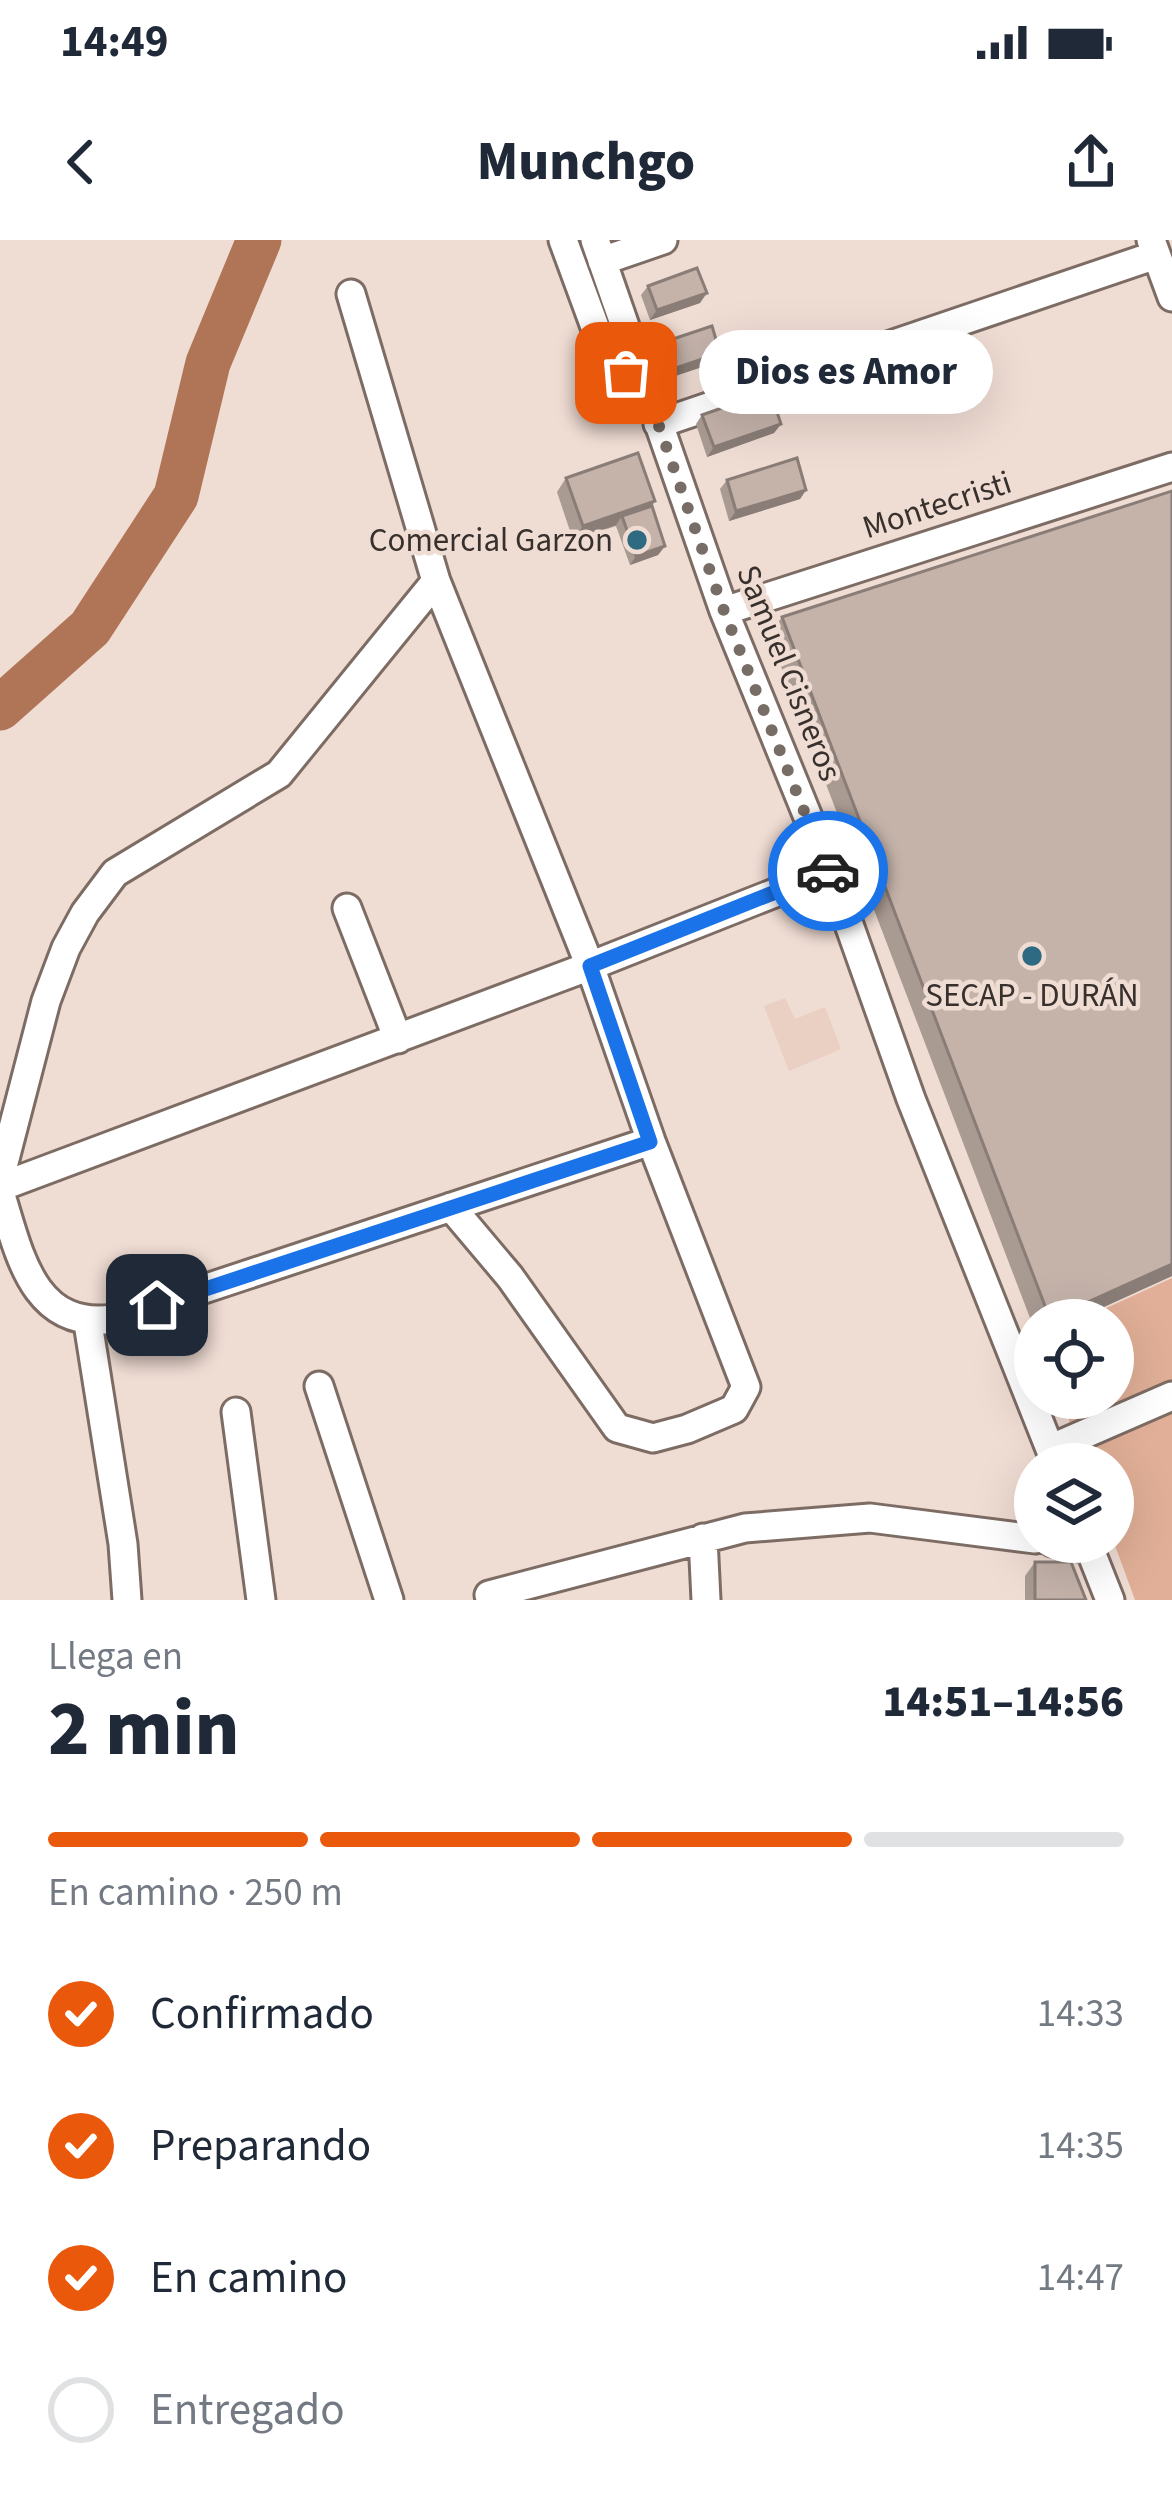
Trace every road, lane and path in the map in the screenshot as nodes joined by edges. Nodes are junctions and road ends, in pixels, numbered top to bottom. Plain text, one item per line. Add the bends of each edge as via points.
1 (562, 240) edge
2 (663, 240) edge
3 (1154, 248) edge
4 (598, 250) edge
5 (352, 294) dead end
6 (1172, 297) edge
7 (647, 392) junction
8 (658, 424) junction
9 (1172, 467) edge
10 (436, 581) junction
11 (724, 611) junction
12 (830, 871) junction
13 (347, 908) dead end
14 (590, 966) junction
15 (398, 1039) junction
16 (650, 1142) junction
17 (0, 1186) edge
18 (451, 1208) junction
19 (88, 1322) junction
20 (320, 1386) dead end
21 (1172, 1396) edge
22 (236, 1412) dead end
23 (1049, 1443) edge
24 (1080, 1443) edge
25 (1014, 1536) edge
26 (703, 1538) junction
27 (1095, 1563) edge
28 (489, 1595) dead end
29 (127, 1600) edge
30 (261, 1600) edge
31 (389, 1600) edge
32 (706, 1600) edge
33 (1110, 1600) edge

1 - 7 street via 605,354
2 - 4 street
3 - 6 street
3 - 8 street
4 - 7 street, Samuel Cisneros
5 - 10 street
7 - 8 street, Samuel Cisneros
8 - 11 street, Samuel Cisneros
9 - 11 street, Montecristi
10 - 14 street
10 - 17 street via 279,773 115,873 85,913 46,1001
11 - 12 street, Samuel Cisneros
12 - 14 street
12 - 23 street, Samuel Cisneros via 911,1099 1017,1330
13 - 15 street
14 - 15 street
14 - 16 street
15 - 17 street
16 - 18 street
16 - 18 street via 746,1387 734,1409 687,1429 653,1438 617,1428 511,1277
17 - 19 street via 32,1283 50,1305
18 - 19 street
19 - 29 street
20 - 31 street
21 - 24 street
22 - 30 street
25 - 26 street via 870,1518
26 - 28 street
26 - 32 street
27 - 33 street

